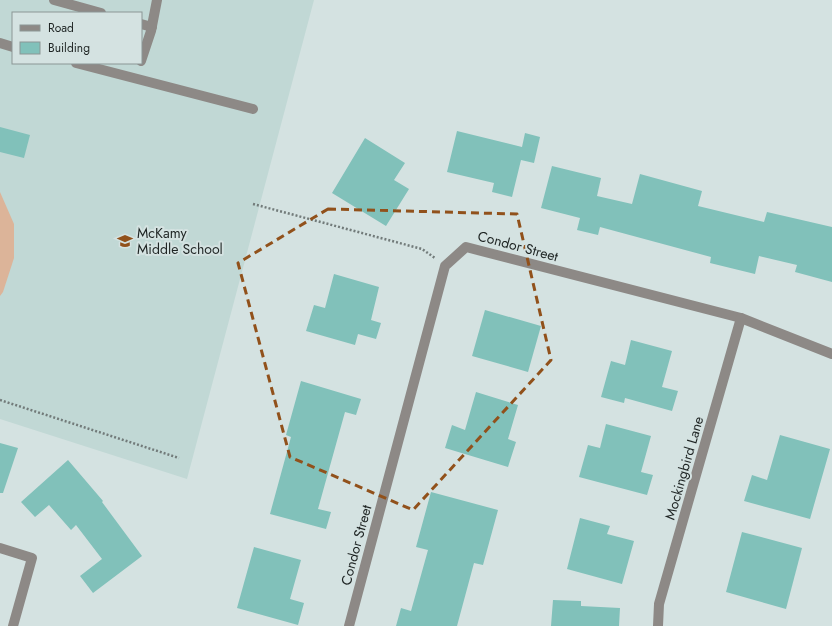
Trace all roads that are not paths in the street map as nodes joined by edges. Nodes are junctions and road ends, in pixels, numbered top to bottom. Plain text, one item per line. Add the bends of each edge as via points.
1 (54, 0) edge
2 (157, 0) edge
3 (97, 12) edge
4 (142, 24) edge
5 (152, 27) junction
6 (0, 43) edge
7 (12, 47) edge
8 (142, 59) edge
9 (80, 64) edge
10 (140, 64) edge
11 (135, 78) junction
12 (253, 109) dead end
13 (741, 318) junction
14 (832, 354) edge
15 (0, 548) edge
16 (14, 626) edge
17 (349, 626) edge
18 (658, 626) edge

1 - 3 street
2 - 5 street
4 - 5 street
5 - 8 street
6 - 7 street
9 - 11 street
10 - 11 street
11 - 12 street
13 - 14 street, Condor Street
13 - 17 street, Condor Street via 466,247 445,266
13 - 18 street, Mockingbird Lane via 659,604
15 - 16 street via 32,558

